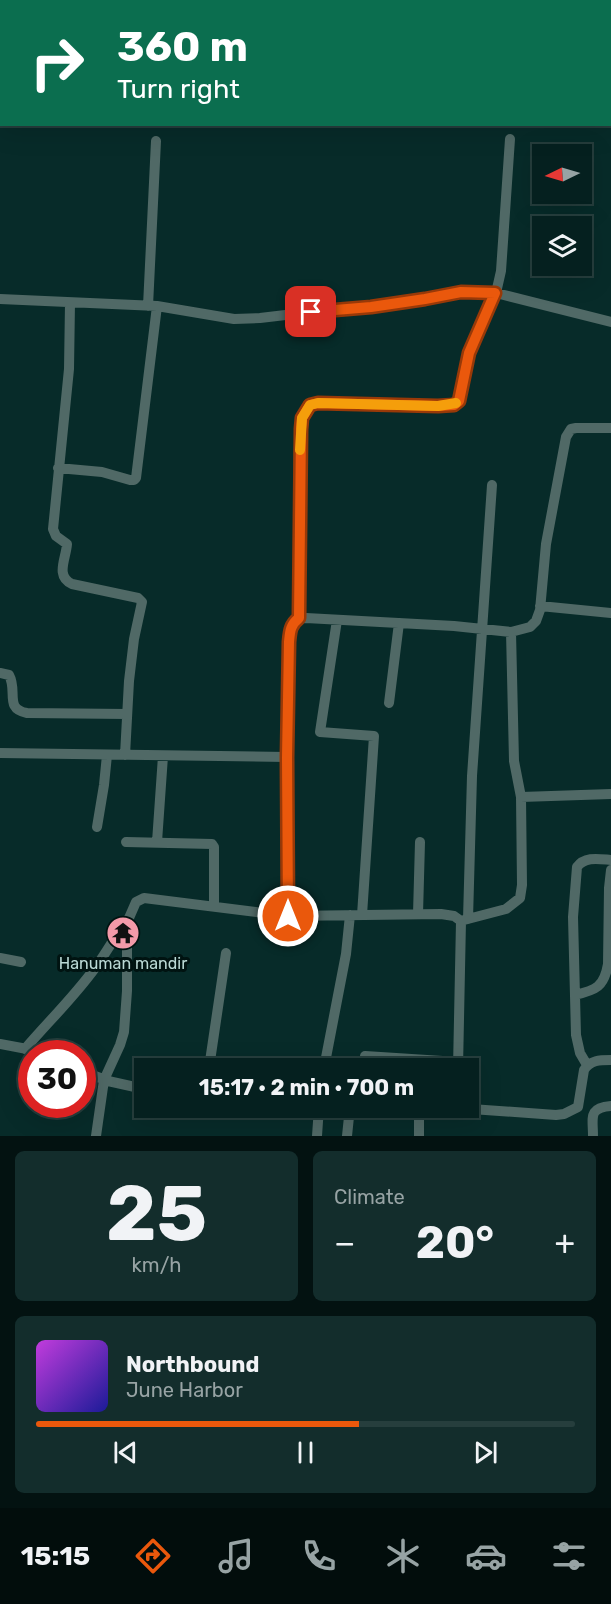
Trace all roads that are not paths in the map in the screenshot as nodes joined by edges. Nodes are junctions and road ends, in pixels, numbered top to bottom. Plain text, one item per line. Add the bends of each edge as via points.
1 (510, 139) dead end
2 (156, 141) dead end
3 (495, 293) junction
4 (0, 300) edge
5 (70, 303) junction
6 (153, 306) junction
7 (611, 322) edge
8 (611, 428) edge
9 (58, 468) junction
10 (492, 485) dead end
11 (540, 606) junction
12 (611, 613) edge
13 (299, 618) junction
14 (338, 620) junction
15 (399, 623) junction
16 (483, 630) junction
17 (511, 632) junction
18 (0, 673) edge
19 (389, 703) dead end
20 (127, 714) junction
21 (0, 753) edge
22 (107, 755) junction
23 (124, 756) junction
24 (163, 756) junction
25 (287, 757) junction
26 (611, 794) edge
27 (521, 797) junction
28 (97, 827) dead end
29 (126, 842) dead end
30 (157, 842) junction
31 (420, 842) dead end
32 (611, 860) edge
33 (611, 870) edge
34 (214, 907) junction
35 (418, 914) junction
36 (356, 915) junction
37 (288, 916) junction
38 (129, 918) junction
39 (464, 920) junction
40 (226, 953) dead end
41 (0, 958) edge
42 (21, 962) dead end
43 (575, 995) junction
44 (33, 1040) edge
45 (0, 1044) edge
46 (18, 1048) edge
47 (365, 1056) dead end
48 (210, 1058) edge
49 (326, 1058) edge
50 (386, 1058) edge
51 (458, 1058) edge
52 (611, 1060) edge
53 (587, 1065) junction
54 (96, 1077) edge
55 (104, 1080) junction
56 (134, 1087) edge
57 (611, 1106) edge
58 (479, 1110) edge
59 (318, 1118) edge
60 (349, 1118) edge
61 (419, 1118) edge
62 (96, 1136) edge
63 (317, 1136) edge
64 (347, 1136) edge
65 (419, 1136) edge
66 (593, 1136) edge

1 - 3 street via 502,256
2 - 6 street
3 - 6 street via 461,292 371,307 234,319
3 - 7 street
3 - 13 street via 469,353 459,401 454,405 318,403 305,412 300,457
4 - 5 street
5 - 6 street
5 - 9 street via 69,369
6 - 9 street via 136,478
8 - 11 street via 576,428 568,432 546,544
9 - 20 street via 53,529 67,544 63,578 72,584 142,602 134,639
10 - 16 street
11 - 12 street
11 - 17 street via 530,627
13 - 14 street
13 - 25 street via 290,630
14 - 15 street
14 - 36 street via 320,732 374,736
15 - 16 street
15 - 19 street
16 - 17 street
16 - 39 street
17 - 27 street via 514,761
18 - 20 street via 9,675 14,708 20,712
20 - 23 street
21 - 22 street
22 - 23 street
22 - 28 street
23 - 24 street
24 - 25 street
24 - 30 street
25 - 37 street
26 - 27 street
27 - 39 street via 520,898 506,909
29 - 30 street
30 - 34 street via 214,845
31 - 35 street
32 - 43 street via 587,859 577,867 573,917
33 - 43 street via 606,975 598,987
34 - 37 street
34 - 38 street via 144,898 136,902
35 - 36 street
35 - 39 street
36 - 37 street
36 - 49 street
38 - 44 street via 93,971
38 - 55 street via 124,1032
39 - 51 street
40 - 48 street
41 - 42 street
43 - 53 street via 577,1045
45 - 46 street
47 - 50 street
52 - 53 street
53 - 58 street via 578,1107 564,1114
54 - 55 street
55 - 56 street
55 - 62 street
57 - 66 street via 601,1107 592,1115
59 - 63 street
60 - 64 street
61 - 65 street

